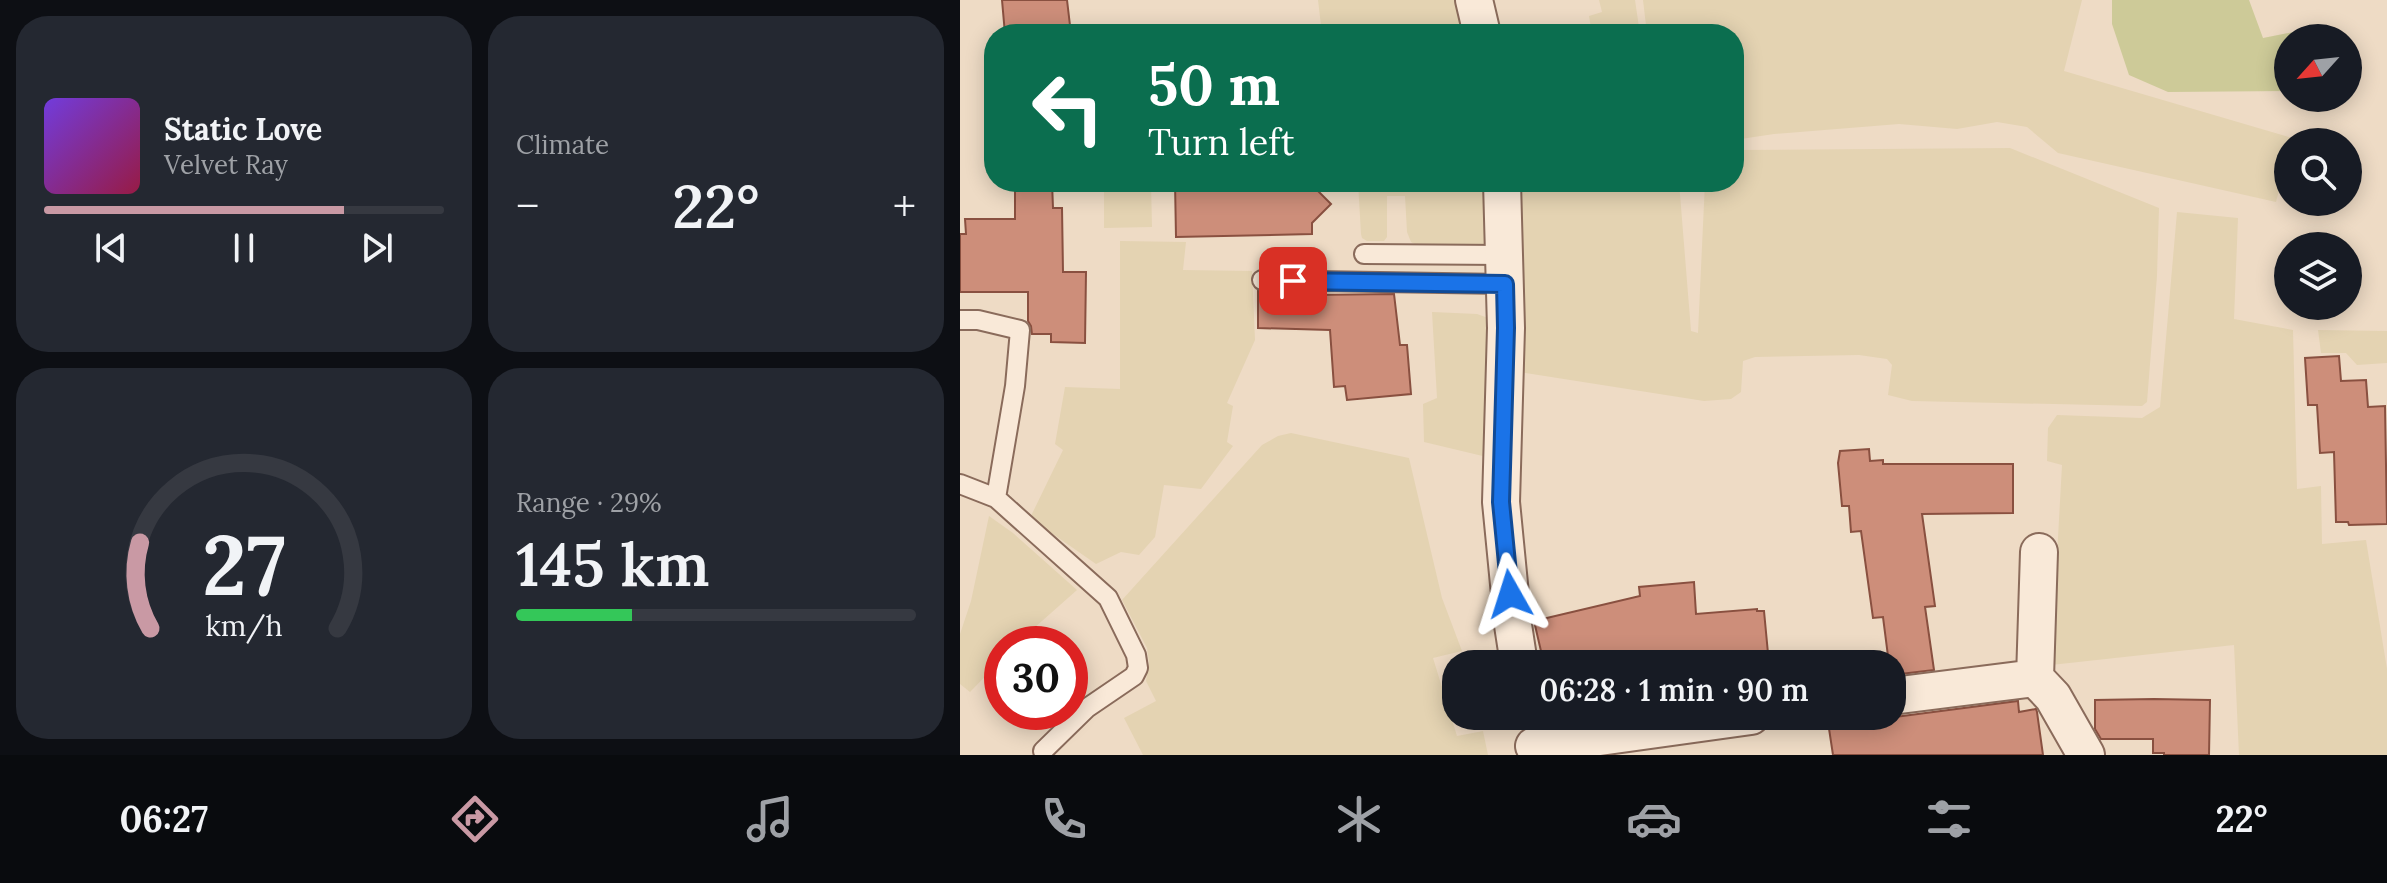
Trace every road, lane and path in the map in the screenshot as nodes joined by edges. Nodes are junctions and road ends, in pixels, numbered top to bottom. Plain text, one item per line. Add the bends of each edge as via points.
1 (1474, 0) edge
2 (1480, 24) edge
3 (1502, 192) edge
4 (1364, 254) dead end
5 (1504, 270) junction
6 (1262, 280) dead end
7 (960, 320) edge
8 (960, 484) edge
9 (996, 498) junction
10 (2039, 552) dead end
11 (1517, 650) edge
12 (2035, 678) junction
13 (1906, 694) edge
14 (1618, 730) edge
15 (1533, 739) edge
16 (1043, 751) dead end
17 (2086, 755) edge

1 - 2 street
3 - 5 street
4 - 5 lane
5 - 6 lane
5 - 11 street via 1501,502
7 - 9 lane via 1020,330
8 - 9 lane
9 - 16 lane via 1108,598 1136,655 1134,676 1087,708
10 - 12 street
12 - 13 street
12 - 17 street via 2053,697
14 - 15 street

